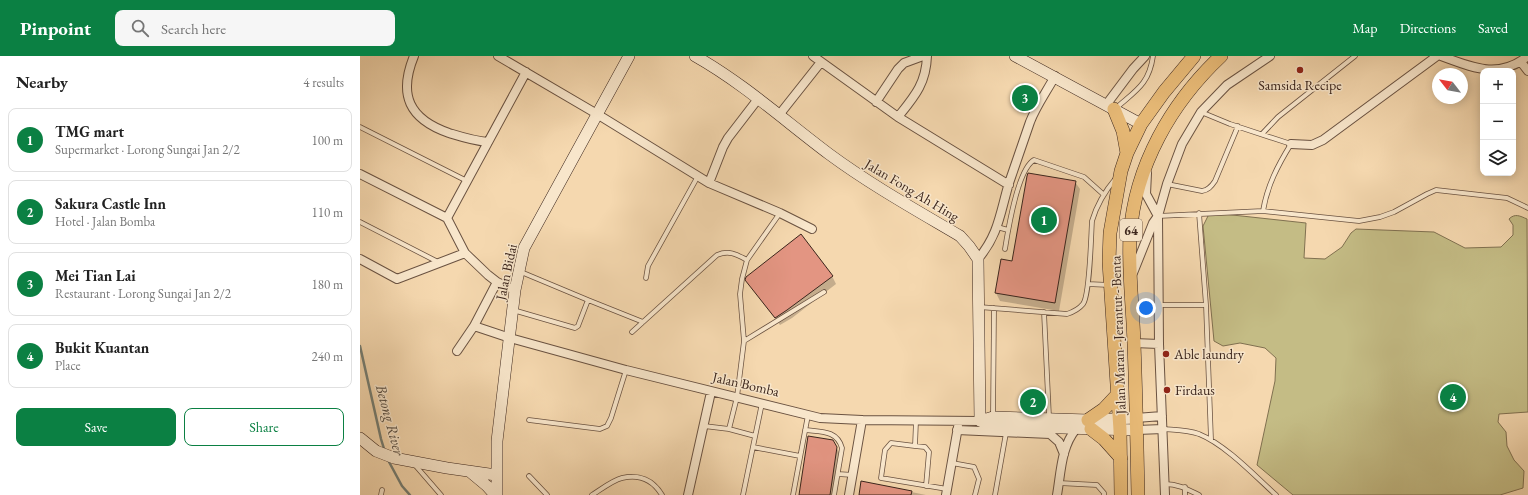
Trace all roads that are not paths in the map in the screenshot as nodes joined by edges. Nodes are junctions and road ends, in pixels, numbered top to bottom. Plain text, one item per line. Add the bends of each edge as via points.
1 (414, 56) edge
2 (498, 56) edge
3 (629, 56) edge
4 (695, 56) edge
5 (813, 56) edge
6 (924, 56) edge
7 (927, 56) edge
8 (1015, 56) edge
9 (1145, 56) edge
10 (1152, 56) edge
11 (1194, 56) edge
12 (1221, 56) edge
13 (1270, 56) edge
14 (1355, 56) edge
15 (1437, 56) edge
16 (1440, 56) edge
17 (1528, 56) edge
18 (822, 62) junction
19 (1521, 62) junction
20 (1528, 71) edge
21 (526, 72) junction
22 (1055, 76) junction
23 (1194, 84) junction
24 (758, 99) junction
25 (876, 102) junction
26 (1110, 107) junction
27 (1200, 112) junction
28 (597, 114) junction
29 (778, 115) junction
30 (898, 117) junction
31 (1141, 124) junction
32 (1238, 126) junction
33 (360, 127) edge
34 (1262, 134) junction
35 (488, 142) junction
36 (1291, 144) junction
37 (1127, 153) junction
38 (1148, 161) junction
39 (1121, 171) junction
40 (360, 174) edge
41 (698, 176) junction
42 (467, 181) junction
43 (709, 183) junction
44 (1167, 184) junction
45 (1009, 185) junction
46 (1103, 194) junction
47 (1528, 208) edge
48 (1264, 211) junction
49 (780, 213) junction
50 (1199, 213) junction
51 (1158, 216) junction
52 (447, 218) junction
53 (360, 222) edge
54 (997, 227) junction
55 (812, 229) dead end
56 (1008, 230) junction
57 (1005, 249) dead end
58 (465, 253) junction
59 (360, 259) edge
60 (978, 259) junction
61 (747, 260) junction
62 (438, 263) junction
63 (518, 271) junction
64 (646, 278) dead end
65 (1131, 278) junction
66 (497, 282) junction
67 (1088, 284) junction
68 (1112, 285) junction
69 (515, 290) junction
70 (824, 292) dead end
71 (588, 300) junction
72 (1159, 305) junction
73 (1206, 305) junction
74 (978, 307) junction
75 (994, 308) junction
76 (513, 310) junction
77 (1044, 312) junction
78 (643, 322) junction
79 (474, 326) junction
80 (632, 332) dead end
81 (510, 338) junction
82 (744, 341) junction
83 (1134, 343) junction
84 (1159, 344) junction
85 (457, 351) dead end
86 (626, 370) junction
87 (711, 392) junction
88 (1118, 394) junction
89 (737, 397) junction
90 (762, 403) junction
91 (808, 414) junction
92 (1162, 416) junction
93 (993, 418) junction
94 (1050, 419) junction
95 (529, 420) dead end
96 (862, 420) junction
97 (916, 420) junction
98 (959, 420) junction
99 (980, 421) junction
100 (1089, 424) junction
101 (1120, 424) junction
102 (1137, 424) junction
103 (704, 426) junction
104 (729, 429) junction
105 (1076, 429) junction
106 (1163, 429) junction
107 (805, 430) junction
108 (957, 430) junction
109 (1006, 432) junction
110 (755, 436) junction
111 (360, 438) edge
112 (1210, 440) junction
113 (915, 446) junction
114 (753, 447) junction
115 (1064, 454) junction
116 (800, 456) junction
117 (496, 457) junction
118 (1121, 458) junction
119 (412, 461) junction
120 (952, 463) junction
121 (471, 471) junction
122 (496, 474) junction
123 (838, 474) junction
124 (853, 475) junction
125 (529, 476) dead end
126 (1059, 483) junction
127 (1165, 484) junction
128 (926, 486) junction
129 (1185, 488) junction
130 (947, 492) edge
131 (441, 495) edge
132 (496, 495) edge
133 (547, 495) edge
134 (592, 495) edge
135 (662, 495) edge
136 (688, 495) edge
137 (743, 495) edge
138 (793, 495) edge
139 (834, 495) edge
140 (849, 495) edge
141 (975, 495) edge
142 (995, 495) edge
143 (1057, 495) edge
144 (1104, 495) edge
145 (1121, 495) edge
146 (1138, 495) edge
147 (1165, 495) edge
148 (1185, 495) edge
149 (1199, 495) edge
150 (1276, 495) edge

1 - 35 street via 409,67 407,90 409,100 419,117 439,129 475,141
2 - 21 street
3 - 28 main road, Jalan Bidai
4 - 24 main road, Jalan Fong Ah Hing via 718,69
5 - 18 street
6 - 25 street via 904,63
7 - 30 street via 924,78 918,91
8 - 22 main road
9 - 26 street via 1133,69
10 - 26 lane via 1145,80
11 - 31 main road, Jalan Maran - Jerantut - Benta / 64
12 - 23 main road, Jalan Maran - Jerantut - Benta / 64
13 - 27 street via 1227,85
14 - 34 lane via 1278,117
15 - 36 street via 1323,140 1312,145
16 - 19 street via 1487,71 1508,68
17 - 19 street
18 - 25 street
18 - 29 street
19 - 20 street
21 - 28 street
21 - 35 street
22 - 26 main road
22 - 45 street via 1031,120
23 - 31 main road via 1180,90 1156,124 1150,127
23 - 38 main road, Jalan Maran - Jerantut - Benta / 64 via 1160,133
24 - 29 main road, Jalan Fong Ah Hing
24 - 43 street via 728,138
25 - 30 street
26 - 31 main road
26 - 37 main road via 1123,131
27 - 32 lane
27 - 44 street via 1182,144
28 - 41 street
28 - 63 main road, Jalan Bidai via 527,242
29 - 60 main road, Jalan Fong Ah Hing via 881,190 960,236
30 - 45 street
31 - 37 main road, Jalan Maran - Jerantut - Benta / 64
32 - 34 lane
32 - 44 lane via 1211,187 1202,191
33 - 42 lane
34 - 36 lane
35 - 42 street
36 - 48 lane via 1272,180
37 - 39 main road, Jalan Maran - Jerantut - Benta / 64
38 - 51 street via 1146,194
38 - 65 main road, Jalan Maran - Jerantut - Benta / 64 via 1140,181 1130,235
39 - 46 lane
39 - 68 main road, Jalan Maran - Jerantut - Benta / 64 via 1110,233 1109,262
40 - 52 street
41 - 43 street
41 - 64 lane via 648,266
42 - 52 street
43 - 49 street
44 - 51 street
45 - 54 street
46 - 56 lane via 1084,177 1034,160 1029,163 1022,176
46 - 67 lane via 1092,221
47 - 48 lane via 1507,198 1436,190 1394,212 1359,221
48 - 50 lane
49 - 55 street
49 - 61 lane
50 - 51 lane
50 - 73 lane
51 - 65 street
51 - 72 street
52 - 58 street
53 - 62 lane
54 - 56 lane
54 - 60 street via 989,246
56 - 57 lane
58 - 62 street
58 - 66 street
59 - 62 street via 397,279
60 - 74 main road
61 - 78 lane via 733,253 717,255
61 - 82 lane via 740,294
63 - 69 main road, Jalan Bidai
63 - 71 lane
65 - 83 main road, Jalan Maran - Jerantut - Benta / 64
66 - 69 street
66 - 79 street
67 - 68 lane
67 - 77 lane via 1084,303 1075,311 1067,314
68 - 88 main road, Jalan Maran - Jerantut - Benta / 64
69 - 76 main road, Jalan Bidai
70 - 82 lane
71 - 76 lane via 575,328
71 - 78 lane
72 - 73 lane
72 - 84 street
73 - 112 lane
74 - 75 lane
74 - 99 main road
75 - 77 lane
75 - 93 lane
76 - 81 main road, Jalan Bidai
77 - 94 lane
78 - 80 lane
79 - 81 street, Jalan Bomba
79 - 85 street
81 - 86 street, Jalan Bomba
81 - 117 main road, Jalan Bidai
82 - 89 lane
83 - 84 street
83 - 102 main road, Jalan Maran - Jerantut - Benta / 64
84 - 92 street
86 - 87 street, Jalan Bomba
86 - 95 lane via 607,426 600,429
87 - 89 street, Jalan Bomba
87 - 103 street
88 - 100 main road
88 - 101 main road, Jalan Maran - Jerantut - Benta / 64
89 - 90 street, Jalan Bomba
89 - 104 lane
90 - 91 street, Jalan Bomba
90 - 110 lane
91 - 96 street, Jalan Bomba via 820,418
91 - 107 lane
92 - 102 street
92 - 106 street
93 - 94 main road, Jalan Bomba
93 - 99 main road, Jalan Bomba
94 - 100 main road, Jalan Bomba
96 - 97 street, Jalan Bomba
96 - 124 street
97 - 98 street, Jalan Bomba
97 - 113 lane
98 - 99 street, Jalan Bomba
98 - 108 street
99 - 105 main road, Jalan Bomba via 993,426
100 - 101 main road, Jalan Bomba
100 - 105 main road, Jalan Bomba
100 - 118 main road
101 - 102 main road, Jalan Bomba
101 - 118 main road, Jalan Maran - Jerantut - Benta / 64
102 - 106 street
102 - 146 main road, Jalan Maran - Jerantut - Benta / 64
103 - 104 lane
103 - 136 street
104 - 110 lane
105 - 115 street via 1068,438
106 - 112 lane via 1189,431
106 - 127 street
107 - 116 lane
107 - 123 lane via 837,437 842,448
108 - 109 street
108 - 120 street
109 - 115 street via 1050,434 1059,442
109 - 142 lane
110 - 114 lane
111 - 119 main road via 376,451
112 - 150 lane
113 - 128 lane via 925,447 929,452
113 - 128 lane via 891,443 885,450 881,478
114 - 116 lane
114 - 137 lane
115 - 126 street
116 - 138 lane
117 - 121 main road via 487,465
117 - 122 main road, Jalan Bidai
118 - 145 main road, Jalan Maran - Jerantut - Benta / 64
119 - 121 main road
119 - 131 lane
120 - 130 street
120 - 141 lane via 974,468 979,479
121 - 122 main road
121 - 132 main road
122 - 132 main road, Jalan Bidai
123 - 124 lane
123 - 139 lane
124 - 140 street
125 - 133 lane
126 - 143 street
126 - 144 lane via 1097,485
127 - 129 lane
127 - 147 street
128 - 130 lane
129 - 148 lane
129 - 149 lane
134 - 135 lane via 621,478 632,477 643,478 656,486

